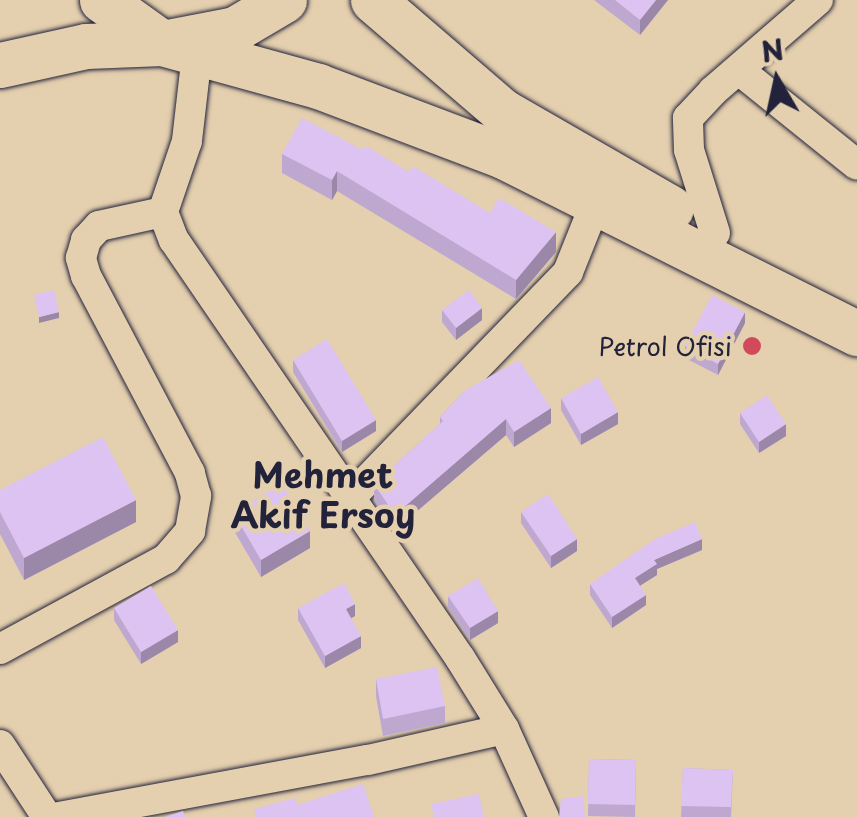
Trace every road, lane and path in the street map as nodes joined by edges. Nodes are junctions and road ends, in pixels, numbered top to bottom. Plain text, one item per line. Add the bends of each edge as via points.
1 (102, 0) edge
2 (284, 0) edge
3 (373, 0) edge
4 (818, 0) edge
5 (180, 48) junction
6 (0, 64) edge
7 (739, 70) junction
8 (857, 165) edge
9 (596, 202) junction
10 (163, 212) junction
11 (715, 233) junction
12 (857, 331) edge
13 (350, 498) junction
14 (0, 650) edge
15 (504, 729) junction
16 (0, 745) edge
17 (47, 817) edge
18 (59, 817) edge
19 (544, 817) edge

1 - 5 highway
2 - 5 highway via 235,29
3 - 11 highway via 502,111
4 - 7 street
5 - 6 highway via 86,46
5 - 9 highway via 355,100 504,156
5 - 10 street via 186,141
7 - 8 street
7 - 11 street via 688,118 689,150
9 - 12 highway
9 - 13 street via 568,272
10 - 13 street via 190,268
10 - 14 street via 99,226 81,258 190,473 196,496 190,531 166,560
11 - 12 highway
13 - 15 street
15 - 18 street
15 - 19 street
16 - 17 street

